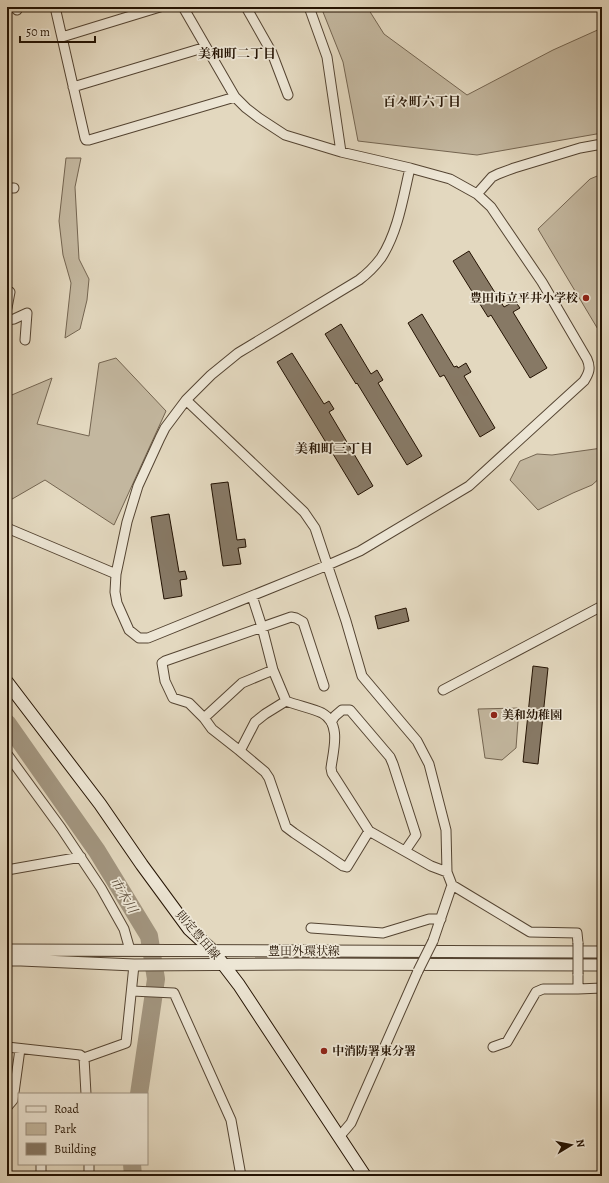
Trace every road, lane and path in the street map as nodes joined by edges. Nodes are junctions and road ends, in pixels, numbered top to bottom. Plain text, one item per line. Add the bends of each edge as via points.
1 (55, 7) edge
2 (160, 7) edge
3 (183, 7) edge
4 (246, 7) edge
5 (309, 7) edge
6 (62, 37) junction
7 (206, 47) junction
8 (73, 87) junction
9 (288, 95) dead end
10 (236, 97) junction
11 (602, 144) edge
12 (341, 152) junction
13 (410, 168) junction
14 (477, 194) junction
15 (10, 292) dead end
16 (7, 308) edge
17 (7, 320) edge
18 (25, 340) dead end
19 (186, 400) junction
20 (7, 528) edge
21 (328, 565) junction
22 (116, 574) junction
23 (252, 596) junction
24 (602, 606) edge
25 (262, 627) junction
26 (274, 670) junction
27 (7, 682) edge
28 (324, 686) dead end
29 (443, 690) dead end
30 (286, 701) junction
31 (204, 718) junction
32 (331, 722) junction
33 (240, 751) junction
34 (7, 754) edge
35 (369, 831) junction
36 (405, 851) junction
37 (81, 857) junction
38 (7, 870) edge
39 (447, 872) junction
40 (452, 885) junction
41 (440, 919) junction
42 (311, 928) dead end
43 (7, 950) edge
44 (134, 951) junction
45 (212, 951) junction
46 (602, 952) edge
47 (7, 960) edge
48 (138, 965) junction
49 (223, 965) junction
50 (602, 965) edge
51 (602, 988) edge
52 (578, 989) junction
53 (132, 991) junction
54 (7, 1047) edge
55 (493, 1047) dead end
56 (20, 1049) junction
57 (84, 1058) junction
58 (86, 1093) edge
59 (7, 1107) edge
60 (339, 1137) junction
61 (41, 1165) edge
62 (89, 1165) edge
63 (41, 1176) edge
64 (89, 1176) edge
65 (241, 1176) edge
66 (365, 1176) edge

1 - 6 street
2 - 6 street
3 - 7 street
4 - 9 street via 272,52
5 - 12 street via 327,57
6 - 8 street
7 - 8 street
7 - 10 street
8 - 10 street via 86,140
10 - 12 street via 246,108 285,135
11 - 14 street via 580,148 498,174
12 - 13 street
13 - 14 street via 450,179
13 - 19 street via 393,234 381,258 367,274 238,353
14 - 21 street via 491,207 542,282 587,359 588,376 469,486 360,551
15 - 16 street
17 - 18 street via 27,313
19 - 21 street via 304,512 315,528
19 - 22 street via 165,428 138,486
20 - 22 street
21 - 23 street
21 - 39 street via 362,676 417,741 429,764 446,830
22 - 23 street via 117,603 129,630 139,638 148,638
23 - 25 street
24 - 29 street
25 - 26 street
25 - 28 street via 291,617 303,622
25 - 31 street via 162,663 165,681 173,698 189,703
26 - 30 street
26 - 31 street via 242,683
27 - 45 main road, 則定豊田線 via 100,804 189,929
30 - 32 street via 323,713
30 - 33 street via 255,722
31 - 33 street via 212,729
32 - 35 street via 335,735 332,773
32 - 36 street via 342,710 350,710 390,756 416,835
33 - 35 street via 269,778 286,827 343,866 347,867
34 - 37 street
35 - 36 street
36 - 39 street
37 - 38 street
37 - 44 street via 101,888
39 - 40 street
40 - 41 street
40 - 52 street, bridge via 530,932 577,933
41 - 42 street via 429,919 383,933
41 - 60 street, bridge via 433,941 351,1123
43 - 44 street, 豊田外環状線
44 - 45 street, 豊田外環状線
45 - 46 street, 豊田外環状線
45 - 49 main road, 則定豊田線
47 - 48 street, 豊田外環状線
48 - 49 street, 豊田外環状線
48 - 53 street
49 - 50 street, 豊田外環状線
49 - 60 main road, 則定豊田線
51 - 52 street
52 - 55 street via 543,989 536,992 507,1042
53 - 57 street via 126,1043
53 - 65 street via 174,993 231,1120
54 - 56 street
56 - 57 street via 80,1055
56 - 59 street via 13,1100
57 - 58 street
60 - 66 main road, 則定豊田線
61 - 63 street
62 - 64 street

